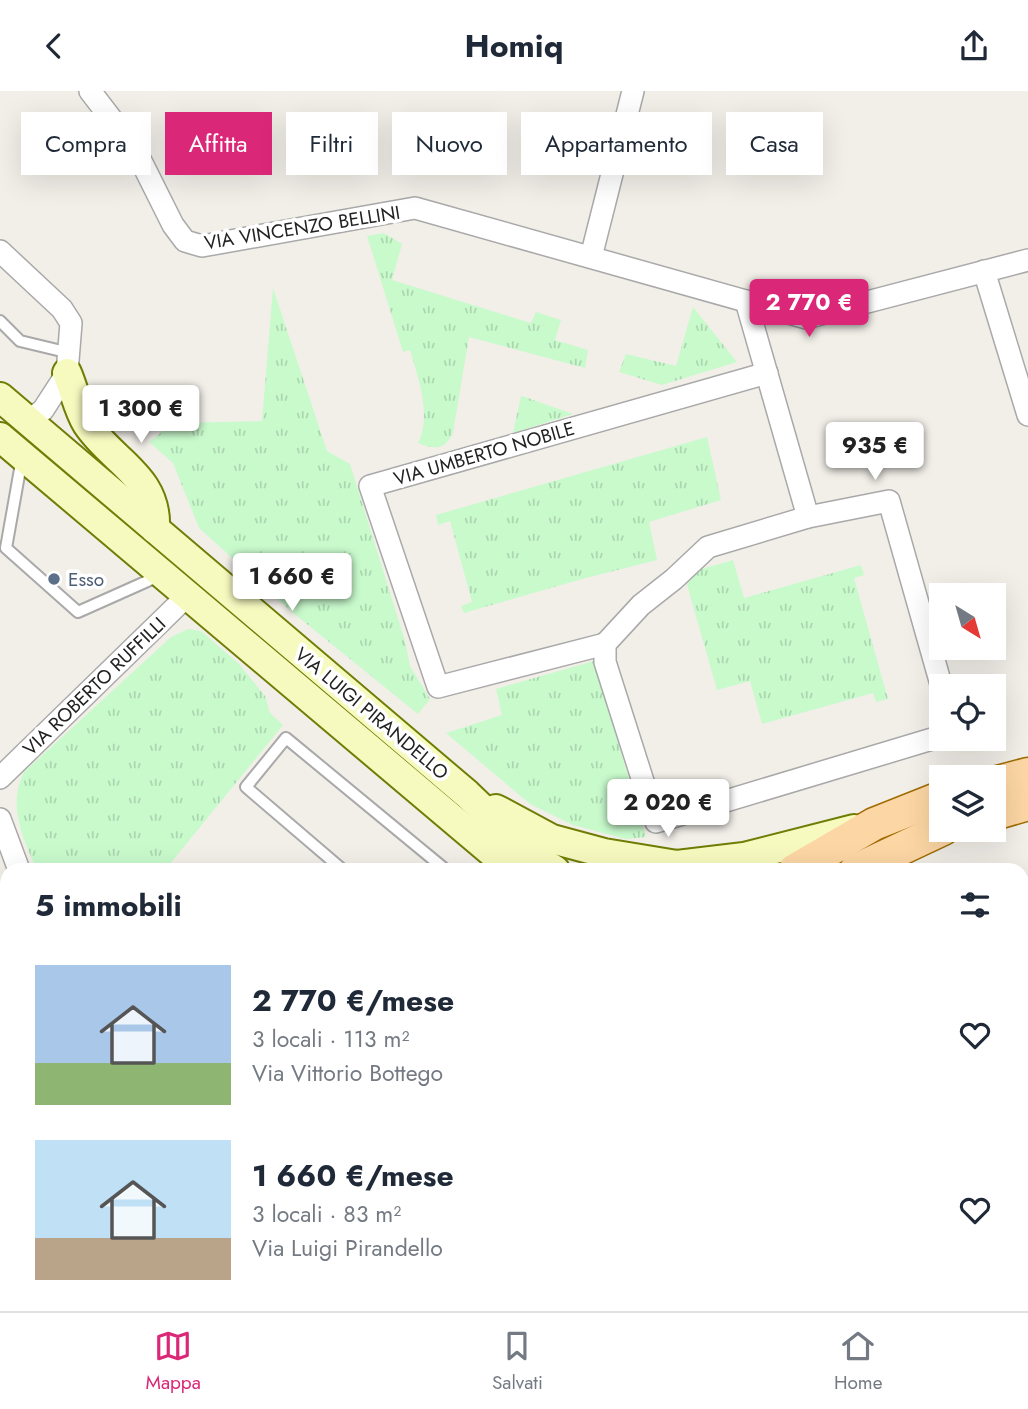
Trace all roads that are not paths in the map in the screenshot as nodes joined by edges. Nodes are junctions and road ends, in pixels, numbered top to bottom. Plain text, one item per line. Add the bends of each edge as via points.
1 (90, 91) edge
2 (633, 91) edge
3 (0, 251) edge
4 (591, 257) junction
5 (1028, 260) edge
6 (984, 271) junction
7 (746, 301) junction
8 (0, 321) edge
9 (69, 363) junction
10 (767, 373) junction
11 (0, 397) edge
12 (1028, 415) edge
13 (28, 421) junction
14 (0, 437) edge
15 (22, 456) junction
16 (808, 517) junction
17 (155, 529) junction
18 (163, 574) junction
19 (188, 595) junction
20 (605, 644) junction
21 (938, 674) edge
22 (929, 740) edge
23 (1028, 774) edge
24 (0, 778) edge
25 (1006, 780) edge
26 (467, 794) junction
27 (929, 802) edge
28 (1028, 804) edge
29 (1006, 810) edge
30 (0, 819) edge
31 (874, 824) junction
32 (929, 836) edge
33 (16, 863) edge
34 (335, 863) edge
35 (438, 863) edge
36 (505, 863) edge
37 (544, 863) edge
38 (665, 863) edge
39 (694, 863) edge
40 (807, 863) edge
41 (871, 863) edge

1 - 4 street, VIA VINCENZO BELLINI via 136,151 185,241 202,246 415,208
2 - 4 street
3 - 9 street via 71,323
4 - 7 street, VIA VINCENZO BELLINI
5 - 6 street, VIA VINCENZO BELLINI
6 - 7 street, VIA VINCENZO BELLINI via 806,318
6 - 12 street
7 - 10 street
8 - 9 lane via 20,341
9 - 13 street via 43,410
9 - 17 main road via 85,421 149,491
10 - 16 street
10 - 20 street, VIA UMBERTO NOBILE via 370,486 438,687
11 - 13 main road, VIA LUIGI PIRANDELLO
13 - 17 main road, VIA LUIGI PIRANDELLO
14 - 15 main road, VIA LUIGI PIRANDELLO
15 - 18 main road, VIA LUIGI PIRANDELLO
15 - 18 lane via 6,548 78,612
16 - 20 street via 708,547 641,605
16 - 21 street via 889,501
17 - 26 main road, VIA LUIGI PIRANDELLO
18 - 19 main road, VIA LUIGI PIRANDELLO
19 - 24 street, VIA ROBERTO RUFFILLI
19 - 36 main road, VIA LUIGI PIRANDELLO
20 - 22 street via 605,662 656,822
23 - 25 main road
26 - 37 main road, VIA LUIGI PIRANDELLO
26 - 38 main road via 552,839
27 - 31 main road
28 - 29 main road
30 - 33 street
31 - 39 main road via 744,857
31 - 40 main road
32 - 41 main road
34 - 35 lane via 246,787 286,738

